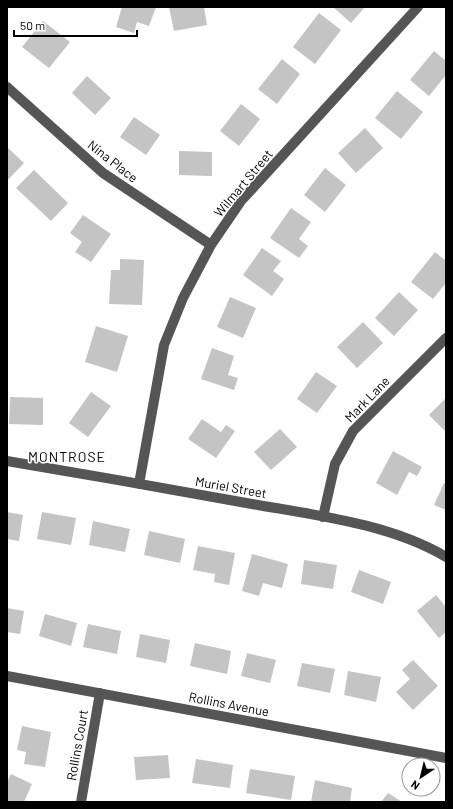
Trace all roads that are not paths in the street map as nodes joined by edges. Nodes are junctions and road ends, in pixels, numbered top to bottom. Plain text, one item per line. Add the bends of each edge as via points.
1 (418, 7) edge
2 (7, 87) edge
3 (211, 245) junction
4 (446, 338) edge
5 (7, 461) edge
6 (139, 484) junction
7 (323, 517) junction
8 (446, 557) edge
9 (7, 676) edge
10 (100, 693) junction
11 (446, 758) edge
12 (81, 802) edge

1 - 3 street, Wilmart Street via 241,201
2 - 3 street, Nina Place via 103,173
3 - 6 street, Wilmart Street via 183,298 164,345
4 - 7 street, Mark Lane via 353,431 335,464
5 - 6 street, Muriel Street
6 - 7 street, Muriel Street
7 - 8 street, Muriel Street via 393,533 432,548
9 - 10 street, Rollins Avenue
10 - 11 street, Rollins Avenue
10 - 12 street, Rollins Court

